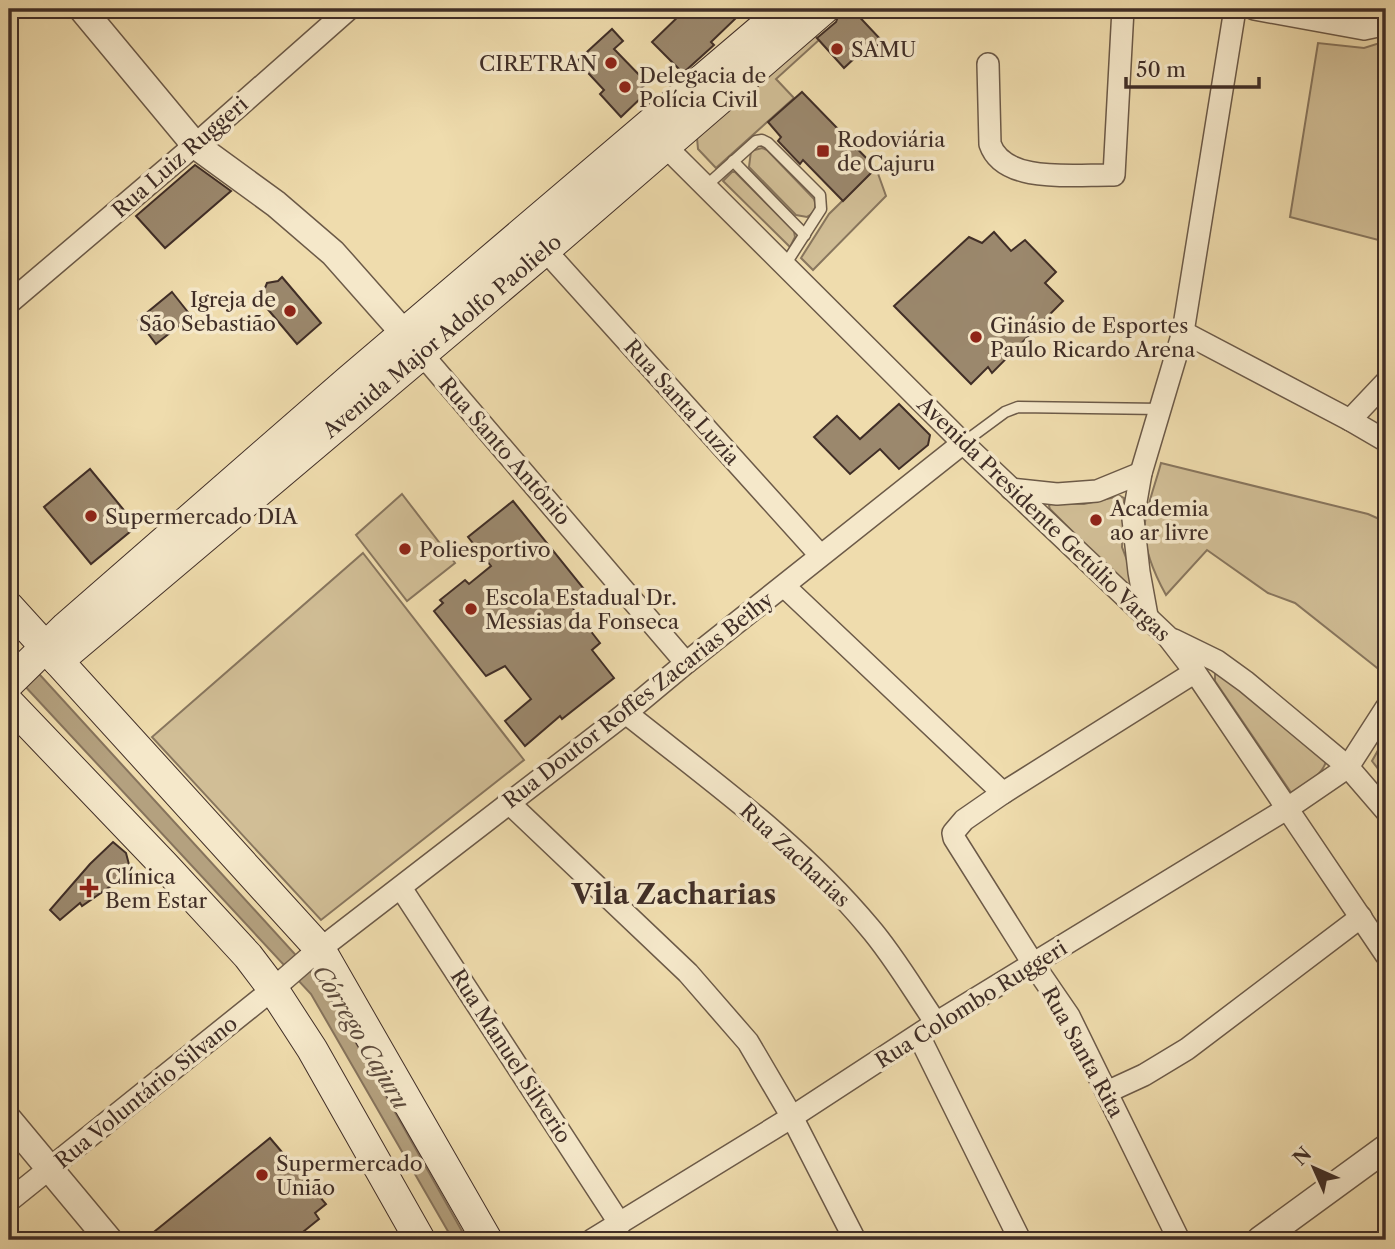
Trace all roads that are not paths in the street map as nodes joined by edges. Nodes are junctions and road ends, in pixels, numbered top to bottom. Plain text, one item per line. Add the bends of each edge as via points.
1 (82, 9) edge
2 (349, 9) edge
3 (785, 9) edge
4 (824, 9) edge
5 (1123, 9) edge
6 (1235, 9) edge
7 (1254, 9) edge
8 (1384, 24) edge
9 (988, 64) dead end
10 (655, 137) junction
11 (195, 145) junction
12 (733, 161) junction
13 (706, 186) junction
14 (805, 235) junction
15 (545, 250) junction
16 (785, 265) junction
17 (9, 303) edge
18 (1183, 332) junction
19 (413, 343) junction
20 (1386, 382) edge
21 (1161, 409) junction
22 (1350, 420) junction
23 (1386, 441) edge
24 (963, 443) junction
25 (1141, 473) junction
26 (1010, 489) junction
27 (820, 555) junction
28 (784, 586) junction
29 (9, 607) edge
30 (1147, 616) junction
31 (1168, 637) junction
32 (686, 663) junction
33 (36, 664) edge
34 (1195, 672) junction
35 (9, 703) edge
36 (1386, 708) edge
37 (626, 713) junction
38 (1348, 766) junction
39 (1003, 793) junction
40 (508, 802) junction
41 (1288, 808) junction
42 (1386, 811) edge
43 (401, 888) junction
44 (1361, 917) junction
45 (316, 953) junction
46 (1386, 955) edge
47 (1034, 965) junction
48 (278, 985) junction
49 (936, 1023) junction
50 (919, 1036) junction
51 (1107, 1092) junction
52 (792, 1117) junction
53 (9, 1120) edge
54 (1386, 1148) edge
55 (51, 1170) junction
56 (9, 1201) edge
57 (620, 1224) junction
58 (109, 1240) edge
59 (420, 1240) edge
60 (487, 1240) edge
61 (592, 1240) edge
62 (855, 1240) edge
63 (1020, 1240) edge
64 (1179, 1240) edge
65 (1260, 1240) edge

1 - 11 street, Rua Santo Antônio
2 - 11 street, Rua Luiz Ruggeri
3 - 10 main road, Avenida Major Adolfo Paolielo
4 - 10 main road, Avenida Major Adolfo Paolielo
5 - 9 street via 1114,175 1033,174 999,161 990,144
6 - 18 street
7 - 8 street via 1364,29
10 - 13 street, Avenida Presidente Getúlio Vargas
10 - 15 main road, Avenida Major Adolfo Paolielo
10 - 19 main road, Avenida Major Adolfo Paolielo
11 - 17 street, Rua Luiz Ruggeri
11 - 19 street, Rua Santo Antônio via 276,204 332,253
12 - 13 lane
12 - 14 lane
12 - 14 lane via 762,140 820,195 821,209
13 - 16 street, Avenida Presidente Getúlio Vargas
14 - 16 lane
15 - 19 main road, Avenida Major Adolfo Paolielo
15 - 27 street, Rua Santa Luzia
16 - 24 street, Avenida Presidente Getúlio Vargas
18 - 21 street
18 - 22 street
19 - 32 street, Rua Santo Antônio
19 - 33 main road, Avenida Major Adolfo Paolielo
20 - 22 street
21 - 24 lane via 1018,407
21 - 25 street
22 - 23 street
24 - 26 street, Avenida Presidente Getúlio Vargas
24 - 27 street, Rua Doutor Roffes Zacarias Beihy
25 - 26 street via 1097,491 1057,494
25 - 30 street via 1133,519
26 - 30 street, Avenida Presidente Getúlio Vargas
27 - 28 street, Rua Doutor Roffes Zacarias Beihy
28 - 32 street, Rua Doutor Roffes Zacarias Beihy
28 - 39 street
29 - 33 main road
30 - 31 street, Avenida Presidente Getúlio Vargas
31 - 34 street, Avenida Presidente Getúlio Vargas
31 - 38 street via 1246,682
32 - 37 street, Rua Doutor Roffes Zacarias Beihy
33 - 45 main road
34 - 39 street, Rua Santa Rita
34 - 41 street, Avenida Presidente Getúlio Vargas
35 - 48 main road
36 - 38 street
37 - 40 street, Rua Doutor Roffes Zacarias Beihy
37 - 49 street, Rua Zacharias via 790,845 835,889 871,929
38 - 41 street, Rua Colombo Ruggeri
38 - 42 street
39 - 47 street, Rua Santa Rita via 956,826 954,838
40 - 43 street, Rua Doutor Roffes Zacarias Beihy
40 - 52 street via 688,973 748,1042
41 - 44 street, Avenida Presidente Getúlio Vargas
41 - 47 street, Rua Colombo Ruggeri
43 - 45 street, Rua Doutor Roffes Zacarias Beihy
43 - 57 street, Rua Manuel Silverio
44 - 46 street, Avenida Presidente Getúlio Vargas
44 - 51 street via 1187,1049
45 - 48 street, Rua Voluntário Silvano
45 - 60 main road
47 - 49 street, Rua Colombo Ruggeri
47 - 51 street, Rua Santa Rita via 1069,1016
48 - 55 street, Rua Voluntário Silvano
48 - 59 main road
49 - 50 street, Rua Colombo Ruggeri
50 - 52 street, Rua Colombo Ruggeri
50 - 63 street
51 - 64 street, Rua Santa Rita
52 - 57 street, Rua Colombo Ruggeri
52 - 62 street
53 - 55 street
54 - 65 street
55 - 56 street, Rua Voluntário Silvano
55 - 58 street
57 - 61 street, Rua Colombo Ruggeri

